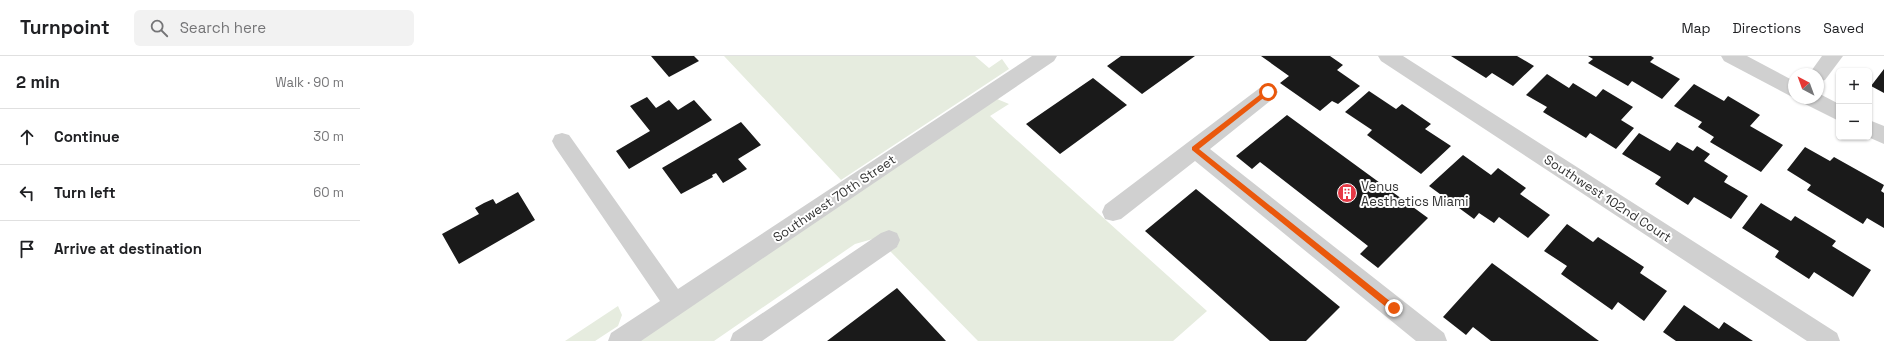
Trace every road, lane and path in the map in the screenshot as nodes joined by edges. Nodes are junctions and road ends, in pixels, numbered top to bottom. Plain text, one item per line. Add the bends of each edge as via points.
1 (1047, 56) edge
2 (1388, 56) edge
3 (1833, 56) edge
4 (1740, 58) edge
5 (1824, 68) edge
6 (1788, 86) edge
7 (1268, 92) dead end
8 (1822, 104) edge
9 (1836, 111) edge
10 (1872, 130) edge
11 (1884, 136) edge
12 (562, 141) dead end
13 (1195, 149) junction
14 (1113, 212) dead end
15 (889, 240) dead end
16 (675, 304) junction
17 (620, 341) edge
18 (742, 341) edge
19 (1435, 341) edge
20 (1828, 341) edge

1 - 16 street, Southwest 70th Street
2 - 20 street, Southwest 102nd Court
3 - 5 street
4 - 6 street
7 - 13 street
8 - 9 street
10 - 11 street
12 - 16 street
13 - 14 street
13 - 19 street
15 - 18 street
16 - 17 street, Southwest 70th Street

